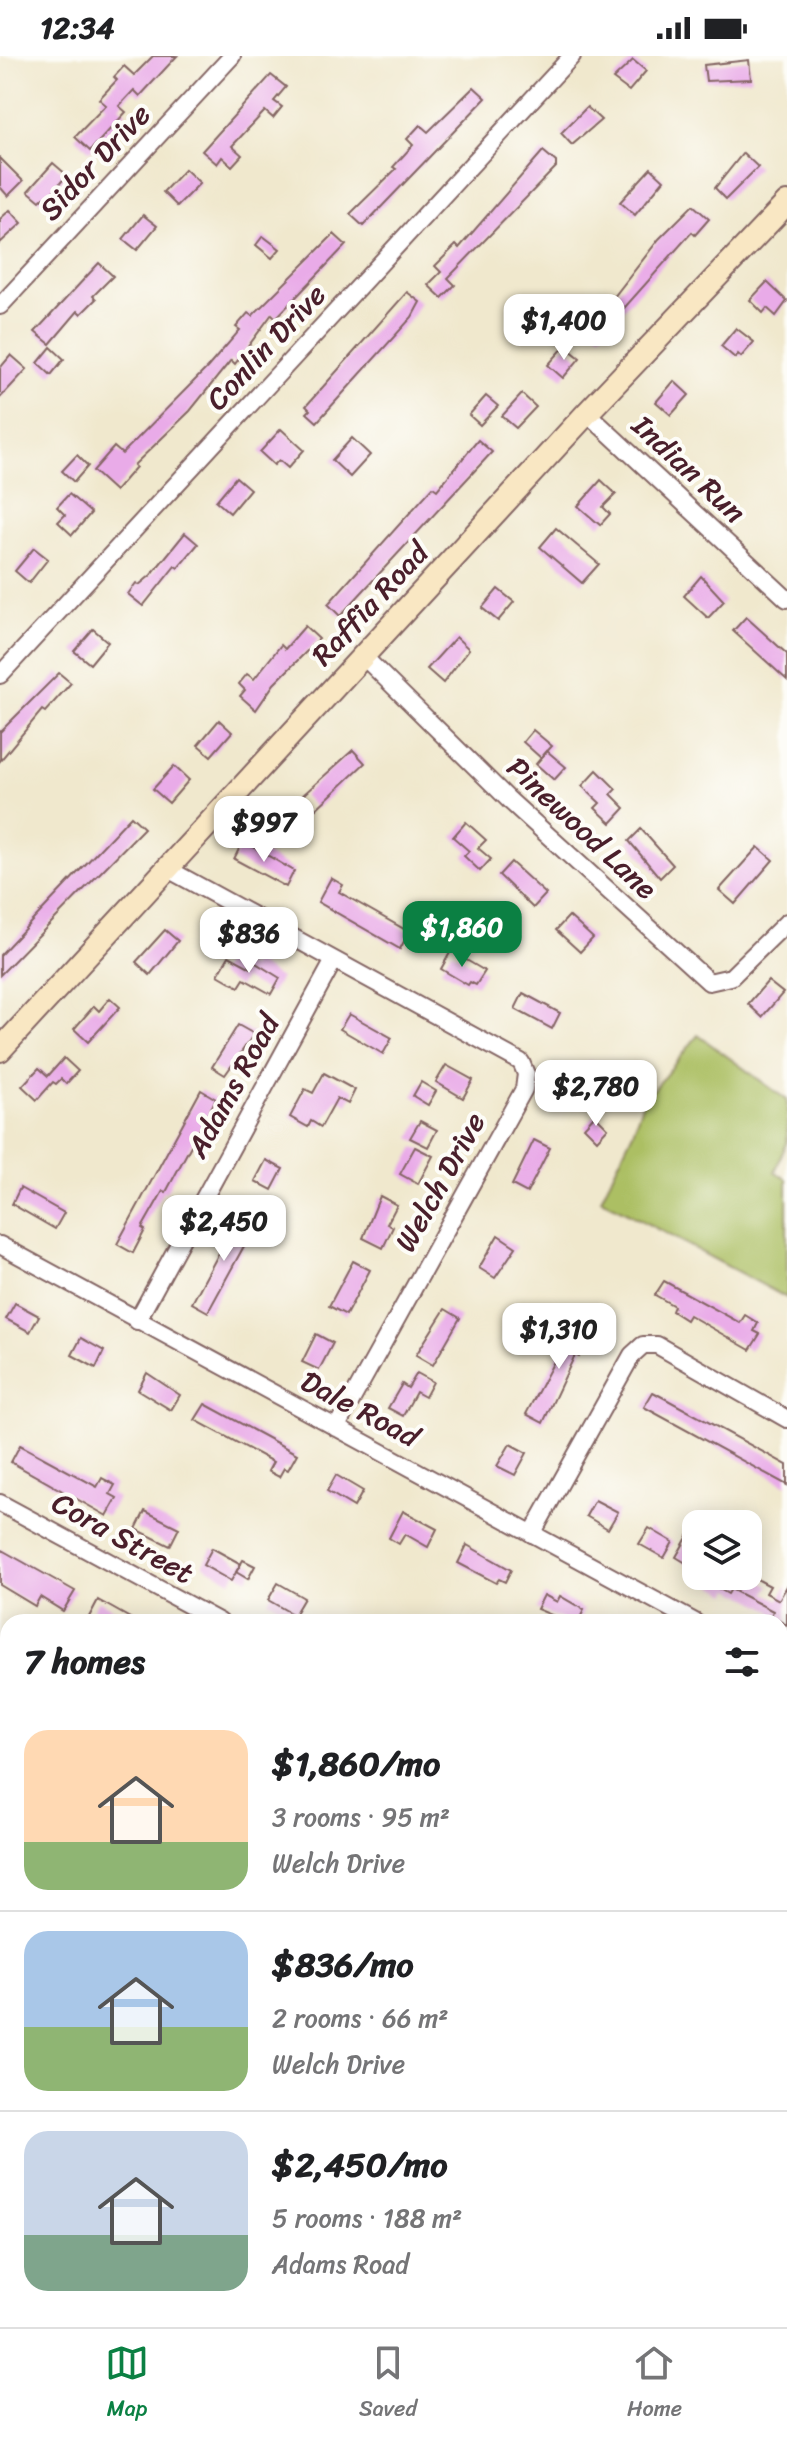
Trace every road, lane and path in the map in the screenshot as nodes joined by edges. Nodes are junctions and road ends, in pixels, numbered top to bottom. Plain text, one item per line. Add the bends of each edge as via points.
1 (232, 56) edge
2 (572, 56) edge
3 (787, 203) edge
4 (0, 306) edge
5 (587, 413) junction
6 (787, 599) edge
7 (363, 656) junction
8 (0, 675) edge
9 (166, 868) junction
10 (787, 922) edge
11 (780, 941) edge
12 (333, 962) junction
13 (0, 1050) edge
14 (0, 1245) edge
15 (137, 1321) junction
16 (787, 1419) edge
17 (336, 1428) junction
18 (0, 1503) edge
19 (532, 1534) junction
20 (205, 1614) edge
21 (680, 1614) edge

1 - 4 street, Sidor Drive
2 - 8 street, Conlin Drive
3 - 5 main road, Raffia Road
5 - 6 street, Indian Run
5 - 7 main road, Raffia Road
7 - 9 main road, Raffia Road
7 - 11 street, Pinewood Lane via 509,800 709,982 731,977
9 - 12 street, Welch Drive
9 - 13 main road, Raffia Road
10 - 11 street
12 - 15 street, Adams Road
12 - 17 street, Welch Drive via 521,1062 526,1074 524,1089
14 - 15 street, Dale Road
15 - 17 street, Dale Road
16 - 19 street via 657,1345 643,1345 632,1355
17 - 19 street, Dale Road
18 - 20 street, Cora Street
19 - 21 street, Dale Road

